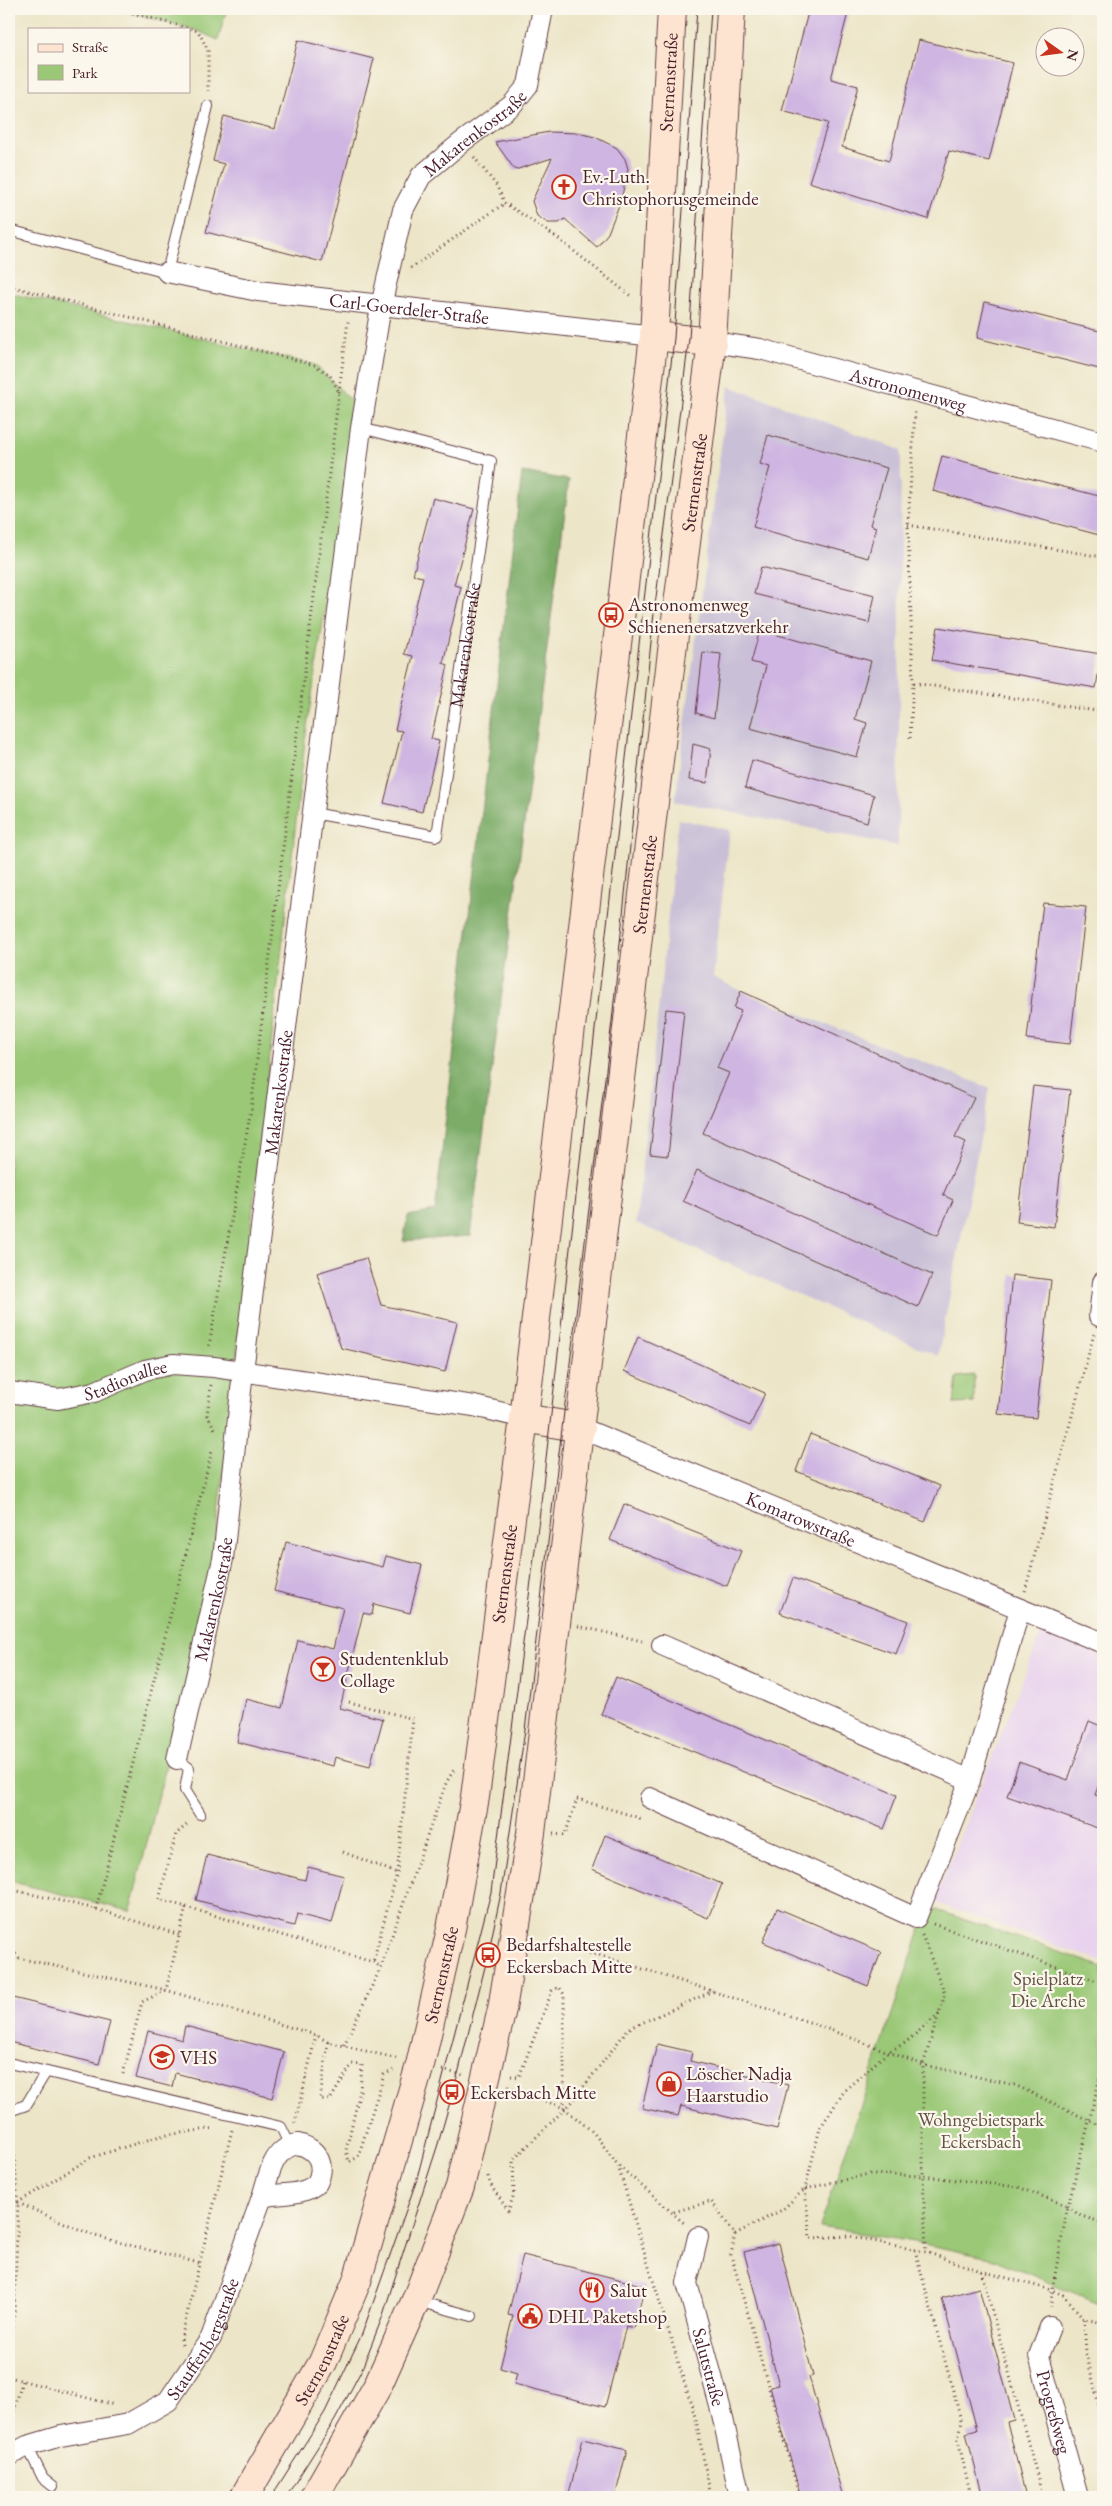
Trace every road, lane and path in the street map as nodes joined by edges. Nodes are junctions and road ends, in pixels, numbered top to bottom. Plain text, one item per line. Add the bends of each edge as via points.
1 (118, 9) edge
2 (543, 9) edge
3 (672, 9) edge
4 (731, 9) edge
5 (187, 28) edge
6 (190, 29) edge
7 (208, 106) joint
8 (462, 142) junction
9 (505, 203) junction
10 (9, 230) edge
11 (167, 272) junction
12 (387, 284) junction
13 (9, 286) edge
14 (350, 302) junction
15 (381, 306) junction
16 (655, 326) junction
17 (712, 342) junction
18 (916, 390) junction
19 (339, 392) junction
20 (361, 428) junction
21 (1103, 442) edge
22 (908, 525) junction
23 (1103, 557) edge
24 (913, 683) junction
25 (1103, 712) edge
26 (910, 738) dead end
27 (313, 813) junction
28 (1103, 1282) edge
29 (1101, 1317) edge
30 (214, 1367) junction
31 (243, 1371) junction
32 (9, 1392) edge
33 (524, 1418) junction
34 (581, 1428) junction
35 (217, 1432) dead end
36 (215, 1442) dead end
37 (1020, 1609) junction
38 (557, 1621) junction
39 (1103, 1643) edge
40 (662, 1646) joint
41 (348, 1702) dead end
42 (177, 1759) joint
43 (456, 1768) dead end
44 (970, 1780) junction
45 (650, 1798) joint
46 (200, 1814) joint
47 (531, 1833) junction
48 (343, 1852) dead end
49 (397, 1873) junction
50 (9, 1889) edge
51 (186, 1907) junction
52 (96, 1909) junction
53 (916, 1918) junction
54 (180, 1935) junction
55 (514, 1940) junction
56 (9, 1946) edge
57 (9, 1956) edge
58 (19, 1959) junction
59 (372, 1962) junction
60 (381, 1967) junction
61 (1103, 1983) edge
62 (166, 1990) junction
63 (714, 1990) junction
64 (939, 2014) junction
65 (316, 2035) junction
66 (328, 2042) junction
67 (344, 2045) junction
68 (888, 2052) junction
69 (9, 2063) edge
70 (420, 2065) junction
71 (923, 2065) junction
72 (1103, 2065) edge
73 (46, 2072) junction
74 (484, 2080) junction
75 (119, 2089) junction
76 (564, 2108) junction
77 (10, 2111) edge
78 (235, 2117) junction
79 (1088, 2120) junction
80 (1103, 2127) edge
81 (472, 2142) junction
82 (290, 2146) junction
83 (618, 2165) junction
84 (923, 2176) junction
85 (805, 2189) junction
86 (262, 2197) junction
87 (18, 2202) junction
88 (1068, 2206) junction
89 (9, 2208) edge
90 (673, 2212) junction
91 (1103, 2223) edge
92 (735, 2234) junction
93 (698, 2237) joint
94 (914, 2250) junction
95 (926, 2252) junction
96 (199, 2263) junction
97 (981, 2271) junction
98 (1052, 2290) junction
99 (416, 2300) junction
100 (9, 2314) edge
101 (472, 2316) dead end
102 (14, 2318) junction
103 (1084, 2319) junction
104 (1103, 2323) edge
105 (1050, 2328) joint
106 (9, 2342) edge
107 (186, 2376) junction
108 (9, 2377) edge
109 (22, 2381) junction
110 (148, 2414) junction
111 (14, 2416) dead end
112 (1103, 2421) edge
113 (27, 2446) junction
114 (9, 2456) edge
115 (53, 2486) dead end
116 (244, 2497) edge
117 (314, 2497) edge
118 (711, 2497) edge
119 (740, 2497) edge
120 (800, 2497) edge
121 (971, 2497) edge
122 (1042, 2497) edge
123 (1078, 2497) edge

1 - 5 path
2 - 8 street, Makarenkostraße via 528,85 512,105
3 - 16 street, Sternenstraße
4 - 17 street, Sternenstraße
6 - 7 path via 198,31 208,50
7 - 11 lane
8 - 9 path via 496,185
8 - 12 street, Makarenkostraße via 421,176 403,210
9 - 12 path
9 - 16 path via 556,237
10 - 11 lane
11 - 14 street, Carl-Goerdeler-Straße via 258,291
12 - 15 street, Makarenkostraße
13 - 19 path via 315,365 330,375
14 - 15 street, Carl-Goerdeler-Straße
14 - 19 path
15 - 16 street, Carl-Goerdeler-Straße
15 - 20 street, Makarenkostraße
16 - 17 street
16 - 33 street, Sternenstraße
17 - 18 street, Astronomenweg via 760,349
17 - 34 street, Sternenstraße via 674,635
18 - 21 street, Astronomenweg
18 - 22 path
19 - 30 path via 252,1109 207,1355
20 - 27 street, Makarenkostraße
20 - 27 lane, Makarenkostraße via 491,461 437,836
22 - 23 path
22 - 24 path
24 - 25 path
24 - 26 path
27 - 31 street, Makarenkostraße
28 - 29 street
29 - 37 path
30 - 31 street, Stadionallee
30 - 32 street, Stadionallee via 173,1364 145,1370 94,1392 58,1399
30 - 35 path via 207,1415
31 - 33 street via 474,1406
31 - 42 street, Makarenkostraße via 223,1559
33 - 34 street
33 - 70 street, Sternenstraße via 475,1797 451,1929
34 - 37 street, Komarowstraße
34 - 38 street, Sternenstraße
36 - 52 path
37 - 39 street, Komarowstraße
37 - 44 street
38 - 40 path
38 - 47 street, Sternenstraße
40 - 44 street
41 - 49 path via 413,1719
42 - 46 lane, Makarenkostraße via 189,1768 185,1790
43 - 60 path via 446,1783
44 - 53 street
45 - 47 path via 640,1818 577,1799 565,1835
45 - 53 street
46 - 51 path via 176,1834 159,1899
47 - 55 street, Sternenstraße
48 - 49 path
49 - 59 path
50 - 52 path
51 - 54 path
51 - 59 path
52 - 54 path
53 - 61 path
53 - 64 path via 945,1994
54 - 62 path
55 - 63 path via 599,1954
55 - 74 street, Sternenstraße via 502,2009
56 - 58 path
57 - 58 path
58 - 62 path
59 - 60 path
60 - 67 path
62 - 65 path
62 - 75 path via 142,2002
63 - 68 path
63 - 76 path via 628,2029
64 - 68 path via 905,2043
64 - 71 path
65 - 66 path
65 - 82 path
66 - 67 path
66 - 67 path via 320,2099 330,2100 352,2064 362,2065 360,2091 346,2150 349,2162 358,2157 384,2075 395,2069 401,2059
68 - 71 path
68 - 85 path via 845,2090 820,2128
69 - 73 lane
70 - 74 path
70 - 116 street, Sternenstraße via 357,2281 323,2362
71 - 79 path via 1015,2085
71 - 84 path
72 - 79 path
73 - 75 lane
73 - 77 lane via 26,2105
74 - 81 street, Sternenstraße
75 - 78 lane
76 - 76 path via 509,2087 511,2076 519,2077 552,1991 559,1987 564,1994
76 - 81 path via 513,2160 514,2194 508,2212 491,2187 486,2168
76 - 83 path via 593,2132
77 - 87 path
78 - 82 lane via 281,2127
78 - 87 path via 218,2128 160,2136 90,2158
78 - 96 path
79 - 80 path
79 - 88 path
81 - 99 street, Sternenstraße via 460,2187
82 - 86 street, Stauffenbergstraße via 275,2158
82 - 86 street via 307,2146 314,2151 321,2166 317,2183 302,2192
83 - 90 path
83 - 118 path via 696,2420
84 - 85 path via 869,2174
84 - 88 path via 1018,2187
84 - 95 path
85 - 92 path via 782,2210
85 - 94 path via 810,2238 849,2236
86 - 107 street, Stauffenbergstraße via 211,2338
87 - 89 path
87 - 96 path via 95,2236
87 - 102 path
88 - 91 path via 1079,2215
88 - 98 path
90 - 92 path via 712,2201
90 - 93 path
92 - 120 path via 732,2255
93 - 119 street, Salutstraße via 687,2284 722,2414
94 - 95 path
94 - 121 path via 961,2420 958,2439
95 - 97 path
96 - 107 path via 181,2339
97 - 98 path
97 - 122 path
98 - 103 path via 1065,2296
98 - 105 path
99 - 101 lane
99 - 117 street, Sternenstraße via 377,2387
100 - 102 path
102 - 106 path
103 - 104 path
103 - 112 path via 1086,2353
105 - 123 street, Progreßweg via 1039,2356
107 - 110 street, Stauffenbergstraße via 168,2401
108 - 109 path
109 - 110 path
109 - 111 path
110 - 113 street, Stauffenbergstraße via 128,2424 61,2436
113 - 114 street, Stauffenbergstraße
113 - 115 lane via 43,2478

